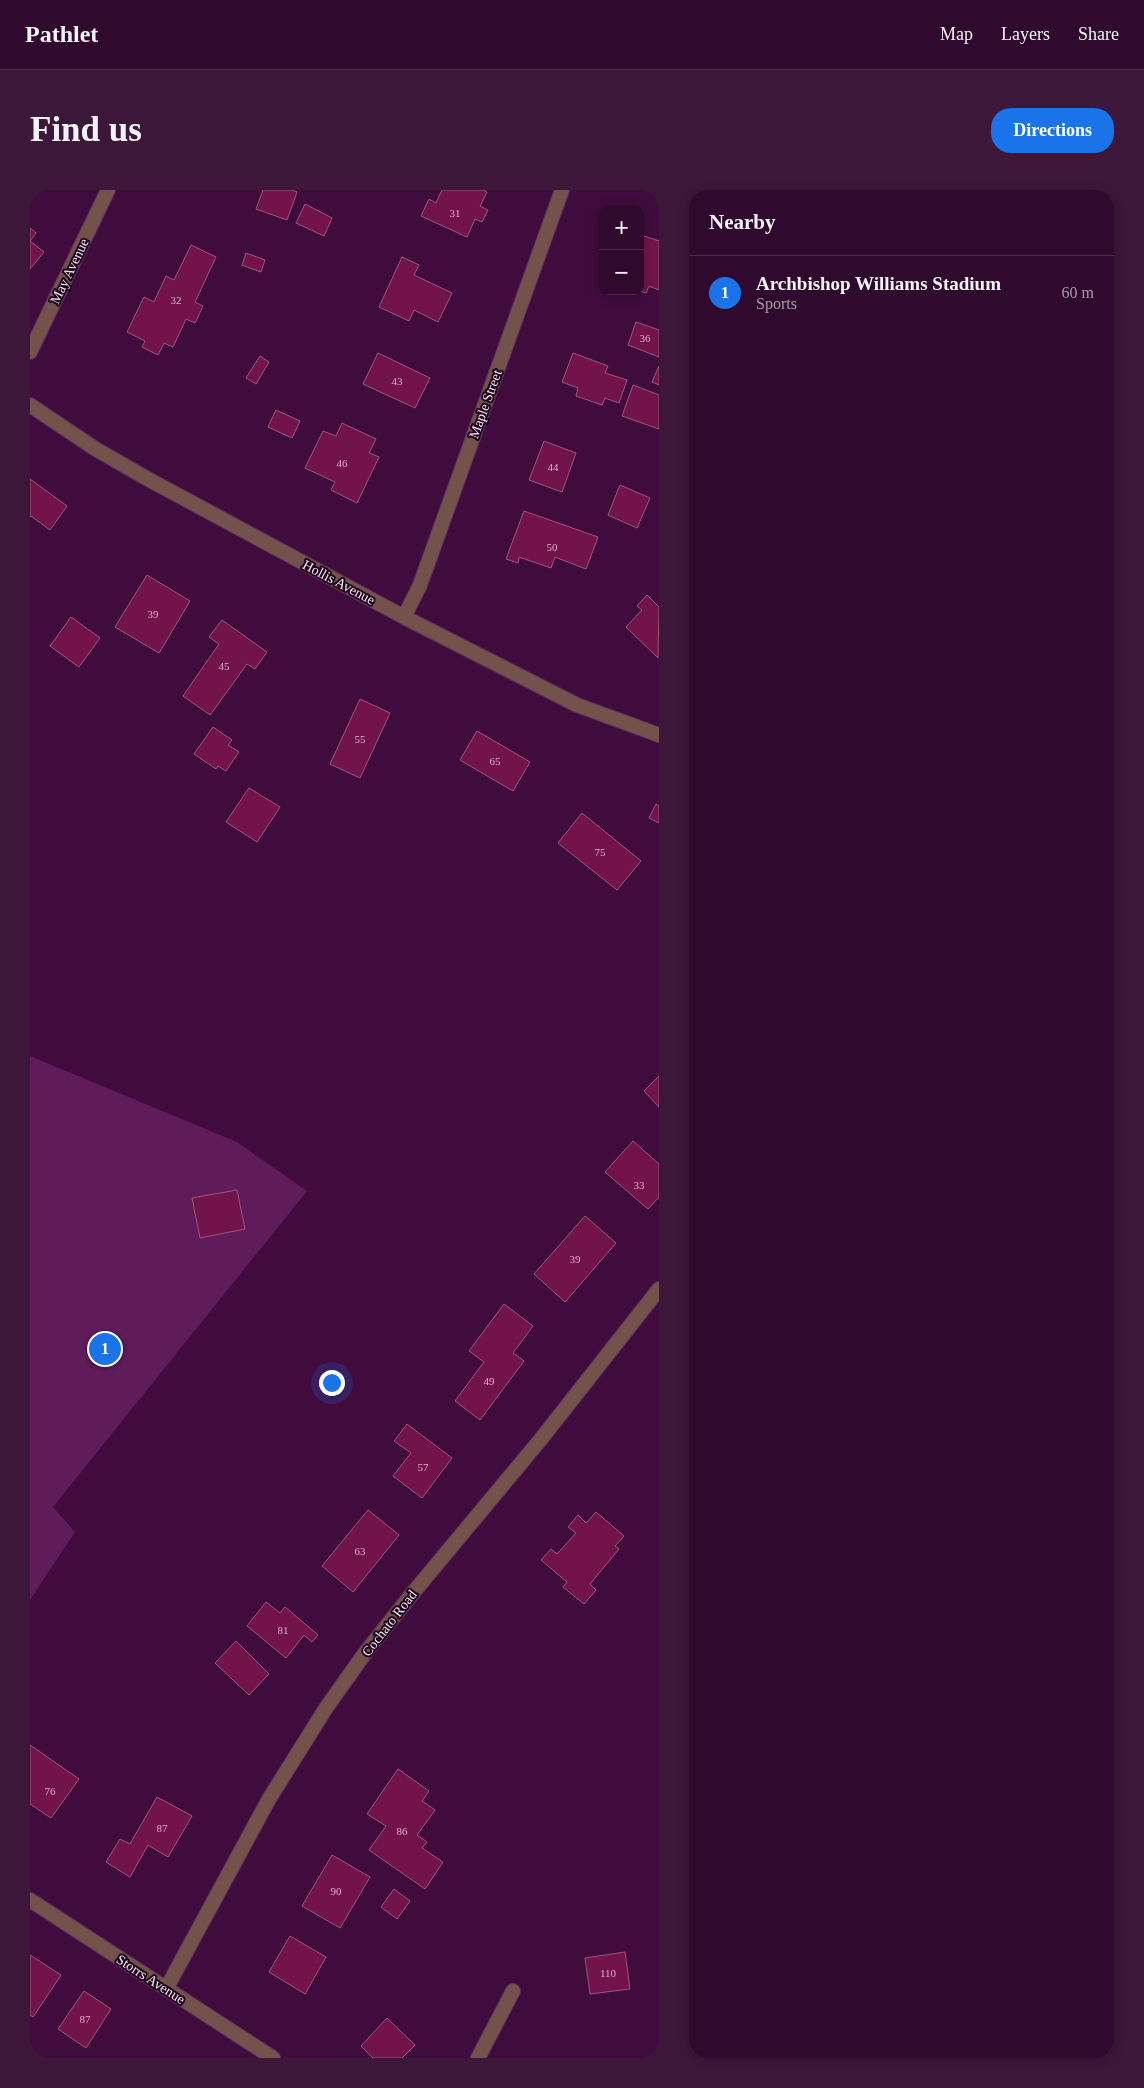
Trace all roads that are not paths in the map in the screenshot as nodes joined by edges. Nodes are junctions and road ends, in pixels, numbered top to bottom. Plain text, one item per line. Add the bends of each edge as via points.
1 (108, 190) edge
2 (562, 190) edge
3 (30, 352) edge
4 (30, 405) edge
5 (404, 617) junction
6 (659, 735) edge
7 (659, 1289) edge
8 (30, 1900) edge
9 (166, 1989) junction
10 (513, 1991) dead end
11 (273, 2058) edge
12 (478, 2058) edge

1 - 3 street, May Avenue
2 - 5 street, Maple Street via 423,575
4 - 5 street, Hollis Avenue via 146,478
5 - 6 street, Hollis Avenue via 577,706
7 - 9 street, Cochato Road via 365,1653 326,1708 269,1799
8 - 9 street, Storrs Avenue
9 - 11 street, Storrs Avenue
10 - 12 street

